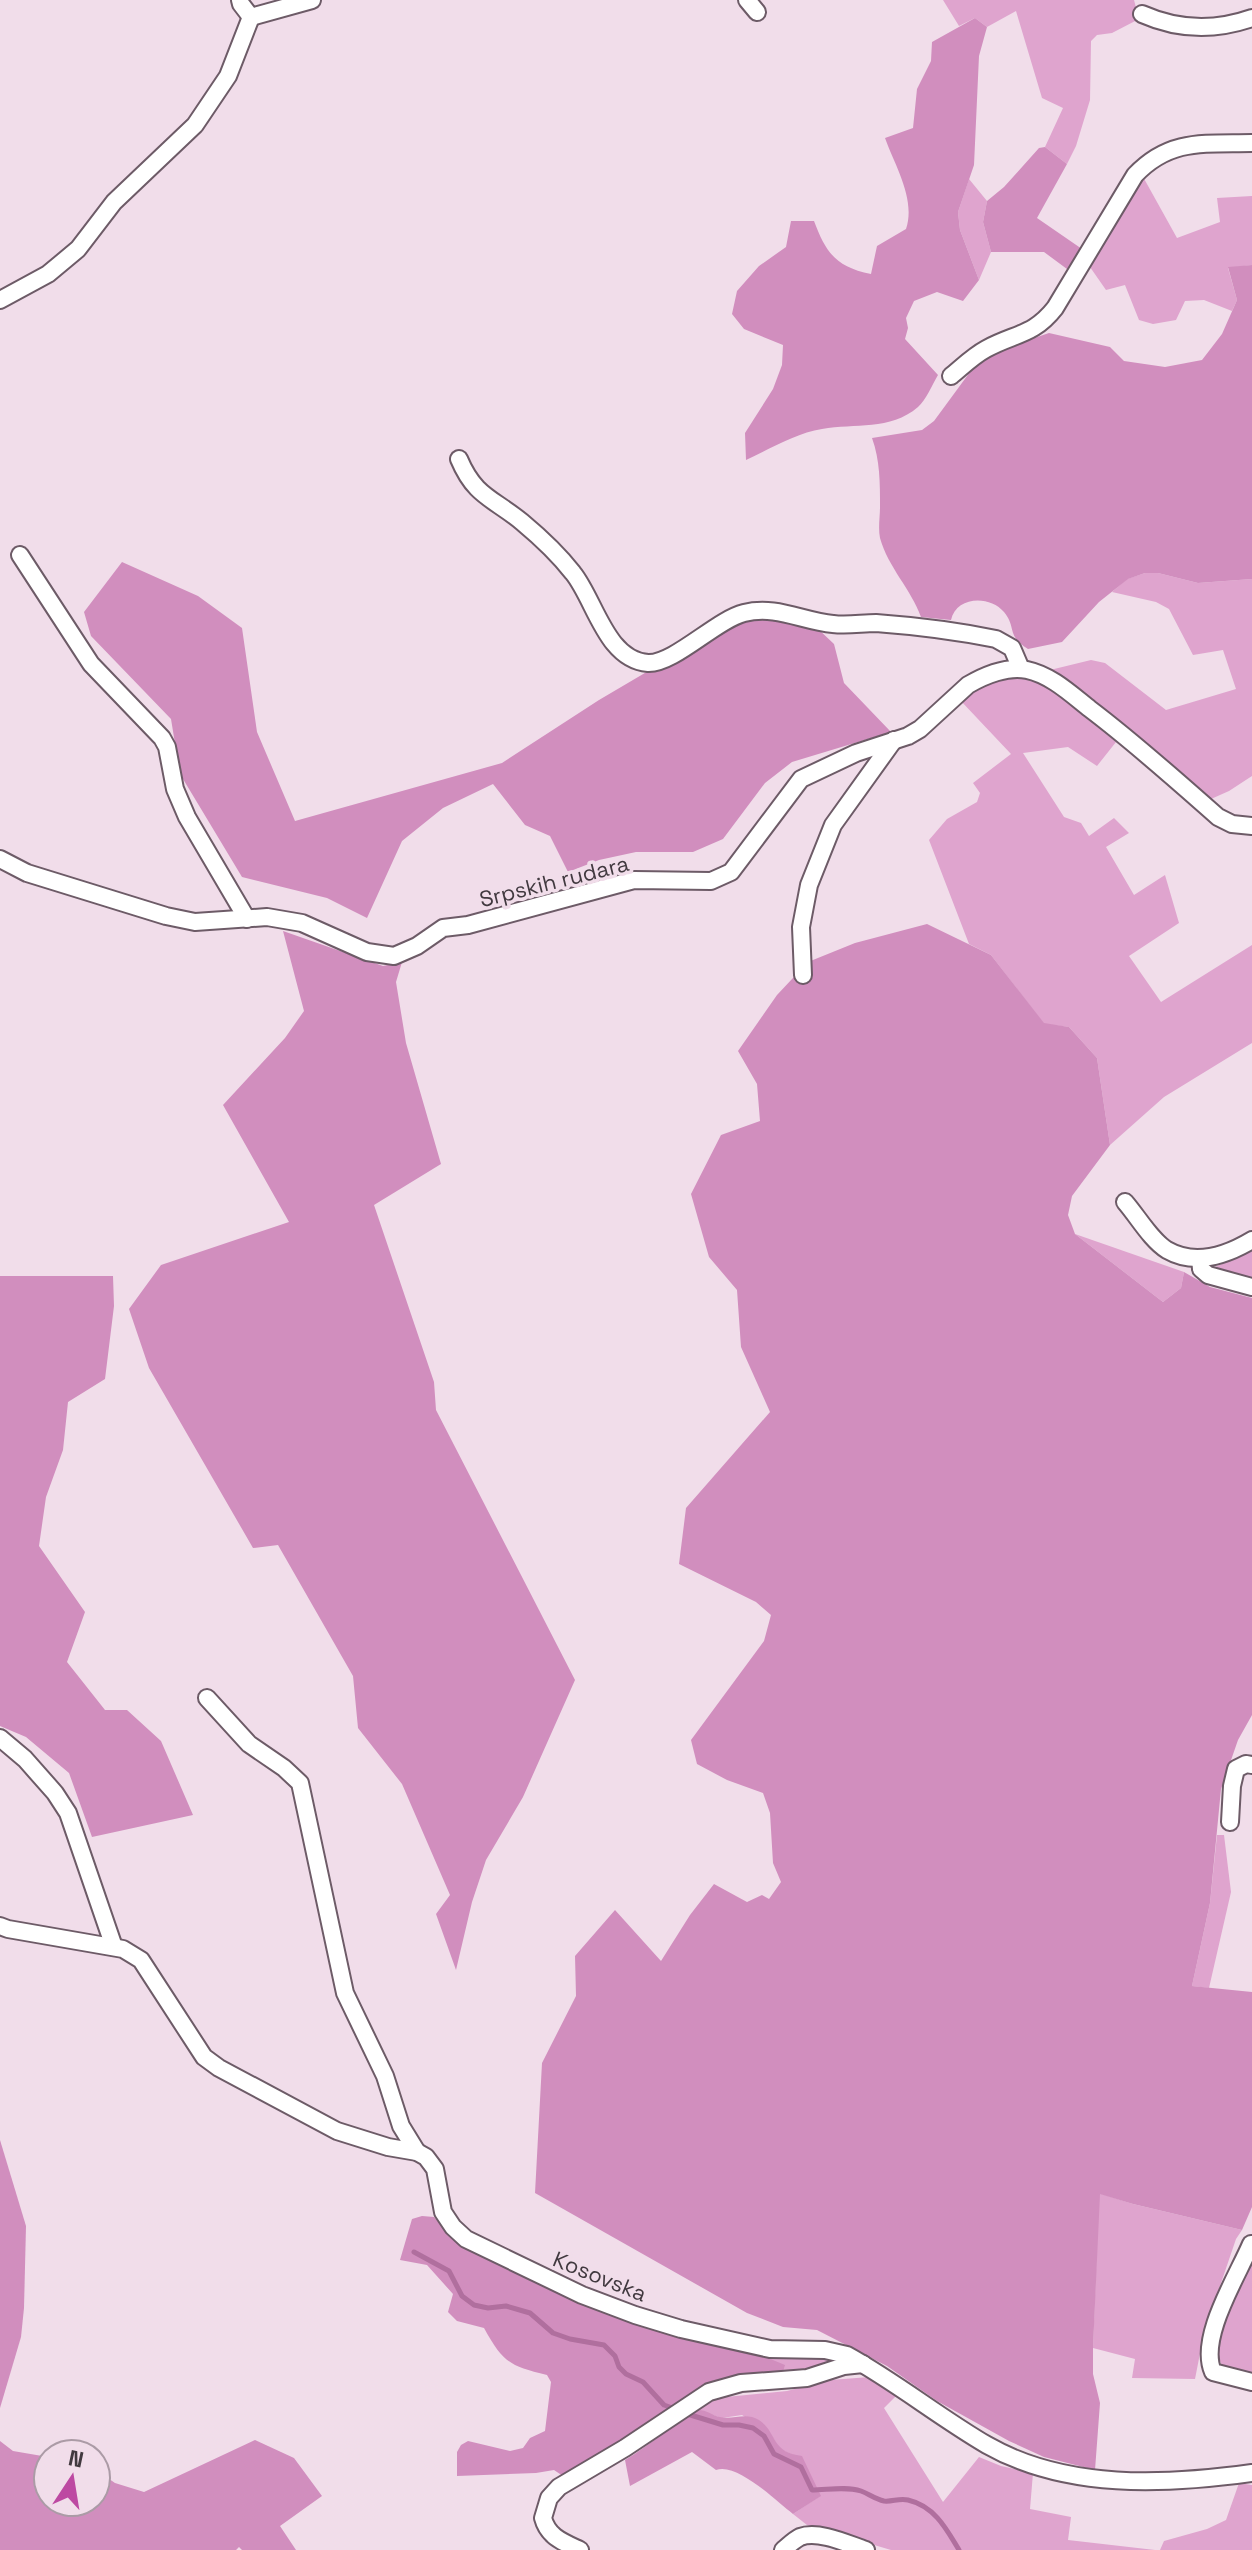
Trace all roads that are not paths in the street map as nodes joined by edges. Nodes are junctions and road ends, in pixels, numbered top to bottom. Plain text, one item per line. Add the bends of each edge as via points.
1 (240, 0) edge
2 (312, 0) edge
3 (1142, 14) dead end
4 (251, 17) junction
5 (1252, 18) edge
6 (1252, 143) edge
7 (0, 300) edge
8 (951, 376) dead end
9 (459, 459) dead end
10 (20, 555) dead end
11 (1021, 669) junction
12 (894, 740) junction
13 (1252, 826) edge
14 (0, 859) edge
15 (247, 919) junction
16 (803, 975) dead end
17 (1125, 1202) dead end
18 (1252, 1240) edge
19 (1200, 1258) junction
20 (1252, 1287) edge
21 (207, 1698) dead end
22 (0, 1738) edge
23 (1252, 1765) edge
24 (1230, 1822) dead end
25 (0, 1926) edge
26 (114, 1947) junction
27 (417, 2152) junction
28 (1251, 2244) edge
29 (863, 2364) junction
30 (1252, 2382) edge
31 (1252, 2473) edge
32 (580, 2550) edge
33 (783, 2550) edge
34 (866, 2550) edge

1 - 4 street
2 - 4 street
3 - 5 street via 1197,27
4 - 7 street via 228,76 195,125 114,202 78,249 48,274
6 - 8 street via 1181,146 1149,160 1044,323 984,350
9 - 11 street via 477,490 521,521 564,562 604,632 638,661 659,662 730,618 772,610 826,623 873,623 996,639 1012,648
10 - 15 street via 91,664 162,738 187,817
11 - 12 street, Srpskih rudara via 977,680 920,729
11 - 13 street via 1055,682 1218,817
12 - 15 street, Srpskih rudara via 801,779 731,872 711,881 634,880 443,928 394,956 367,952 302,923
12 - 16 street via 833,825 809,885 801,927
14 - 15 street, Srpskih rudara via 27,873 166,916 195,922
17 - 19 street via 1166,1249
18 - 19 street via 1223,1255
19 - 20 street via 1208,1275
21 - 27 street, Kosovska via 249,1744 300,1783 345,1993
22 - 26 street via 25,1759 68,1813
23 - 24 street via 1236,1769
25 - 26 street
26 - 27 street via 141,1960 204,2057 219,2068 337,2131
27 - 29 street, Kosovska via 435,2169 443,2212 453,2227 512,2263 582,2295 681,2329 770,2349 835,2351
28 - 30 street via 1208,2350 1213,2372
29 - 31 street, Kosovska via 989,2445 1045,2469 1134,2480
29 - 32 street via 709,2392 571,2478 549,2498 545,2525 559,2540
33 - 34 street via 809,2536

